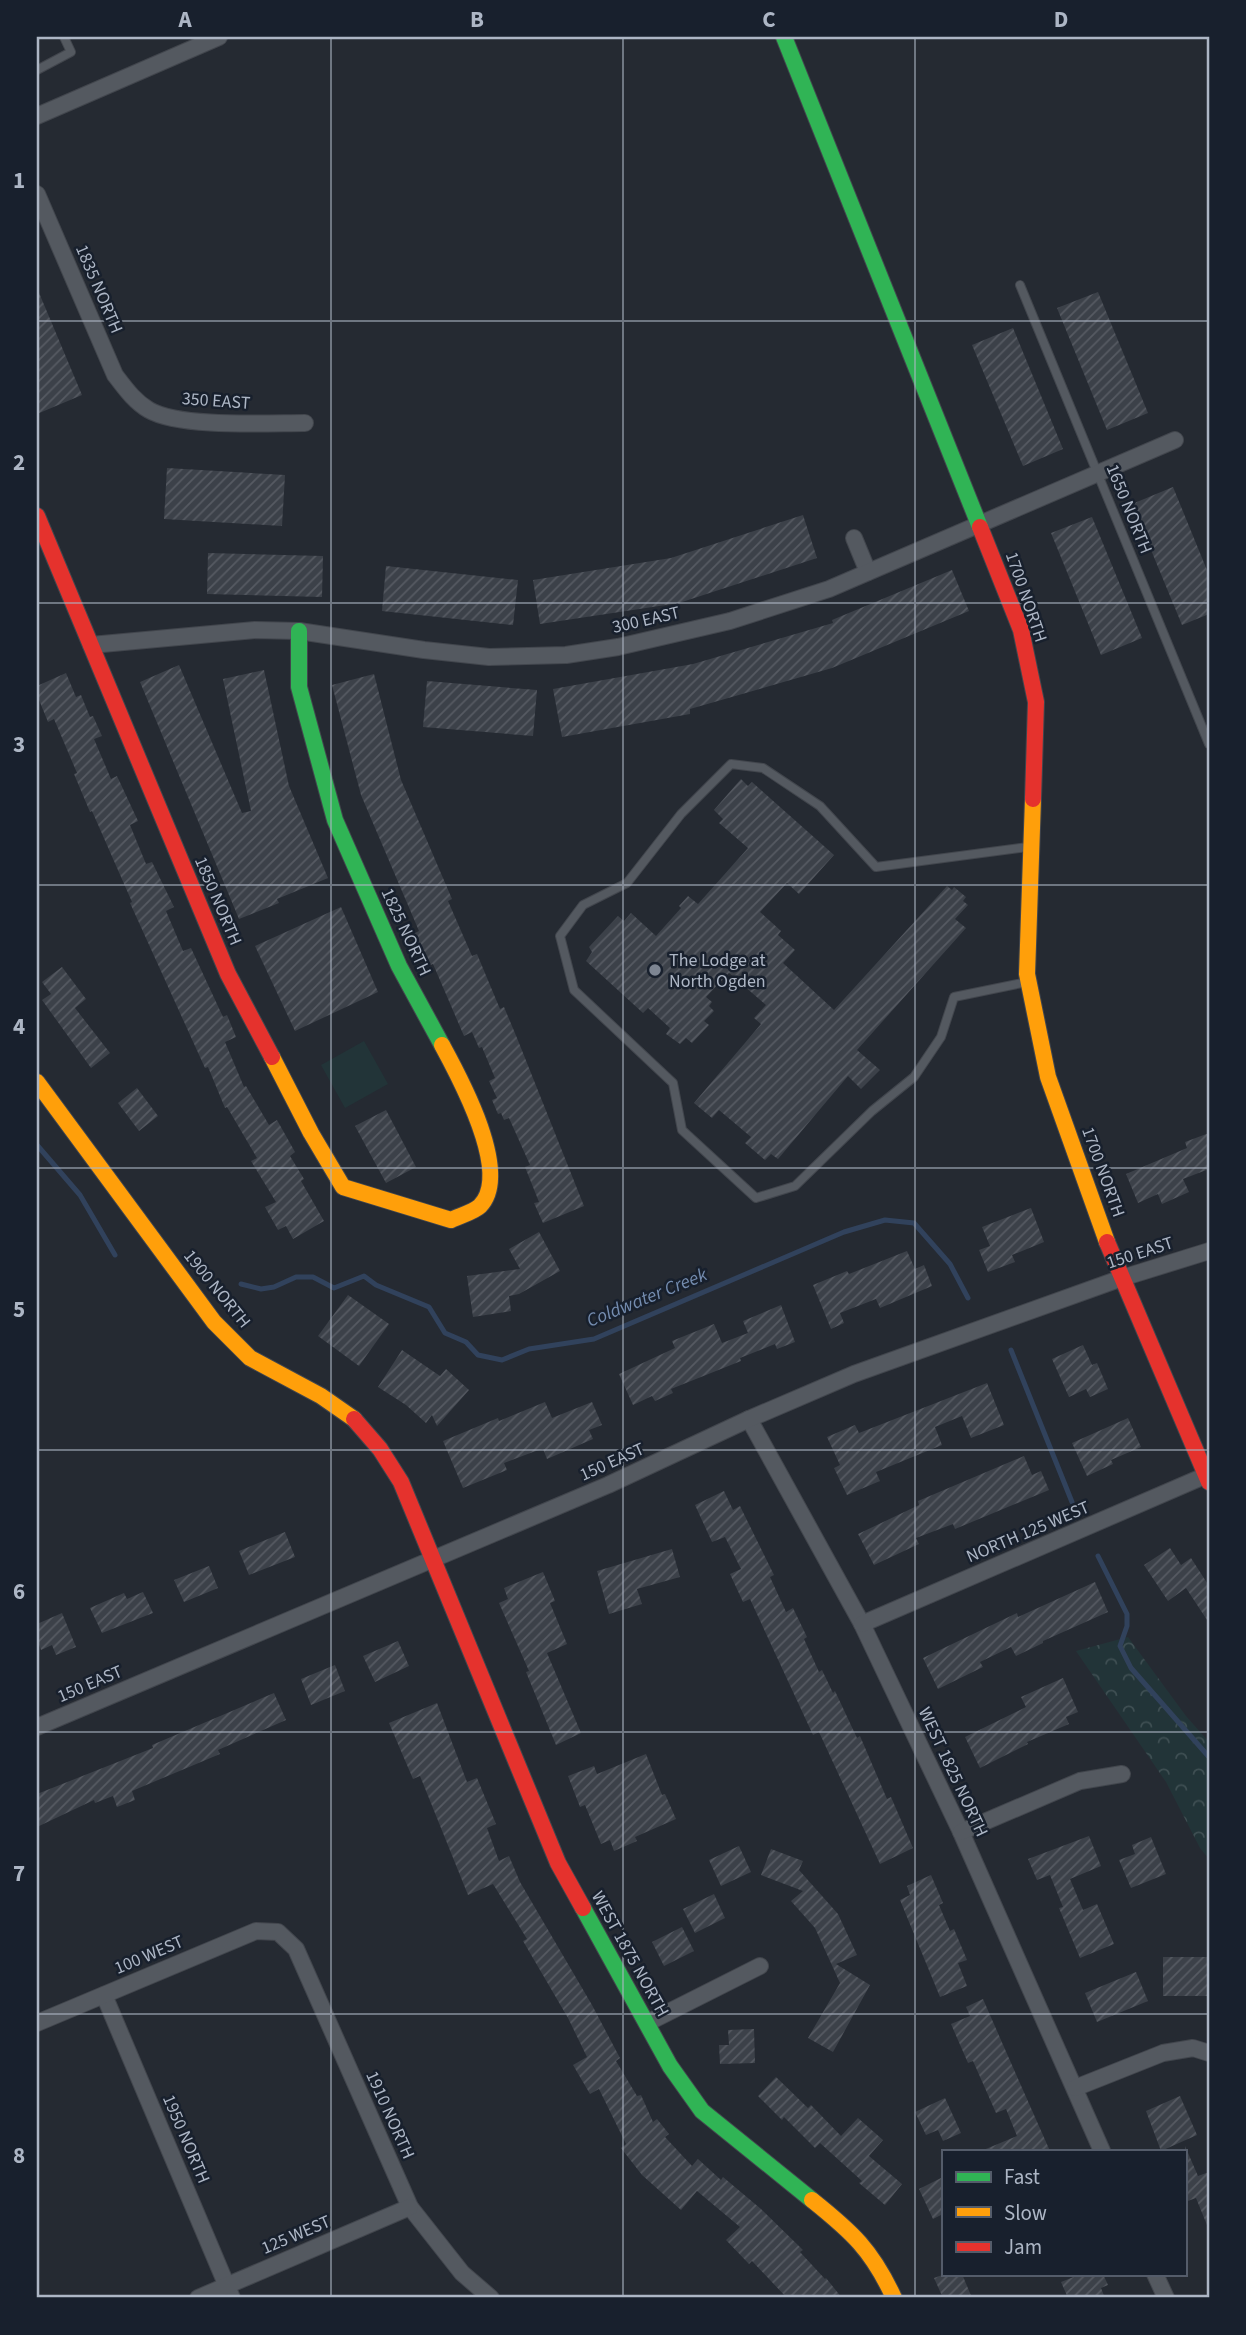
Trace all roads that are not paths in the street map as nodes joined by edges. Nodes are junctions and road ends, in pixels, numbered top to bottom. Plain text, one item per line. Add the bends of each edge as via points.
1 (64, 37) edge
2 (219, 37) edge
3 (784, 37) edge
4 (37, 70) edge
5 (37, 116) edge
6 (37, 194) edge
7 (1020, 285) dead end
8 (131, 396) joint
9 (305, 423) dead end
10 (1175, 440) dead end
11 (1098, 472) junction
12 (37, 516) edge
13 (979, 523) junction
14 (853, 538) dead end
15 (868, 572) junction
16 (299, 631) junction
17 (91, 645) junction
18 (1209, 744) edge
19 (1031, 846) junction
20 (1028, 982) junction
21 (37, 1082) edge
22 (451, 1220) joint
23 (1209, 1251) edge
24 (1122, 1278) junction
25 (749, 1419) junction
26 (1208, 1477) edge
27 (433, 1560) junction
28 (862, 1624) junction
29 (37, 1727) edge
30 (1122, 1773) dead end
31 (961, 1832) junction
32 (278, 1932) joint
33 (760, 1966) dead end
34 (104, 1995) junction
35 (37, 2023) edge
36 (647, 2024) junction
37 (1209, 2053) edge
38 (1075, 2088) junction
39 (1102, 2150) edge
40 (410, 2207) junction
41 (1157, 2276) edge
42 (229, 2292) edge
43 (198, 2298) edge
44 (491, 2298) edge
45 (894, 2298) edge
46 (1166, 2298) edge

1 - 4 lane via 71,52
2 - 5 street
3 - 13 street, 1700 NORTH
6 - 8 street, 1835 NORTH via 115,374
7 - 11 lane, 1650 NORTH
8 - 9 street, 350 EAST via 149,410 174,418
10 - 11 street, 300 EAST
11 - 13 street, 300 EAST
11 - 18 lane, 1650 NORTH
12 - 17 street, 1850 NORTH
13 - 15 street, 300 EAST
13 - 19 street, 1700 NORTH via 1021,630 1036,702
14 - 15 street
15 - 16 street, 300 EAST via 730,621 566,655 489,657
16 - 17 street, 300 EAST via 255,630
16 - 22 street, 1825 NORTH via 299,687 335,820 399,966 458,1077 486,1142 492,1183 480,1206
17 - 22 street, 1850 NORTH via 228,974 343,1187
19 - 20 street, 1700 NORTH
19 - 20 lane via 876,867 820,806 764,768 731,764 681,814 627,883 583,905 560,936 574,990 673,1083 682,1130 756,1198 795,1186 914,1077 941,1037 954,997
20 - 24 street, 1700 NORTH via 1048,1077
21 - 27 street, 1900 NORTH via 214,1322 250,1358 321,1396 359,1423 401,1482
23 - 24 street, 150 EAST
24 - 25 street, 150 EAST via 854,1374
24 - 26 street, 1700 NORTH
25 - 27 street, 150 EAST
25 - 28 street, WEST 1825 NORTH
26 - 28 street, NORTH 125 WEST
27 - 29 street, 150 EAST
27 - 36 street, WEST 1875 NORTH via 558,1863
28 - 31 street, WEST 1825 NORTH
30 - 31 street via 1080,1781
31 - 38 street, WEST 1825 NORTH
32 - 34 street, 100 WEST via 256,1931
32 - 40 street, 1910 NORTH via 296,1949
33 - 36 street
34 - 35 street, 100 WEST
34 - 42 street, 1950 NORTH
36 - 45 street, WEST 1875 NORTH via 702,2111 859,2240
37 - 38 street via 1194,2048 1163,2053
38 - 39 street, WEST 1825 NORTH
40 - 42 street, 125 WEST
40 - 44 street, 1910 NORTH via 462,2273
41 - 46 street
42 - 43 street, 125 WEST

